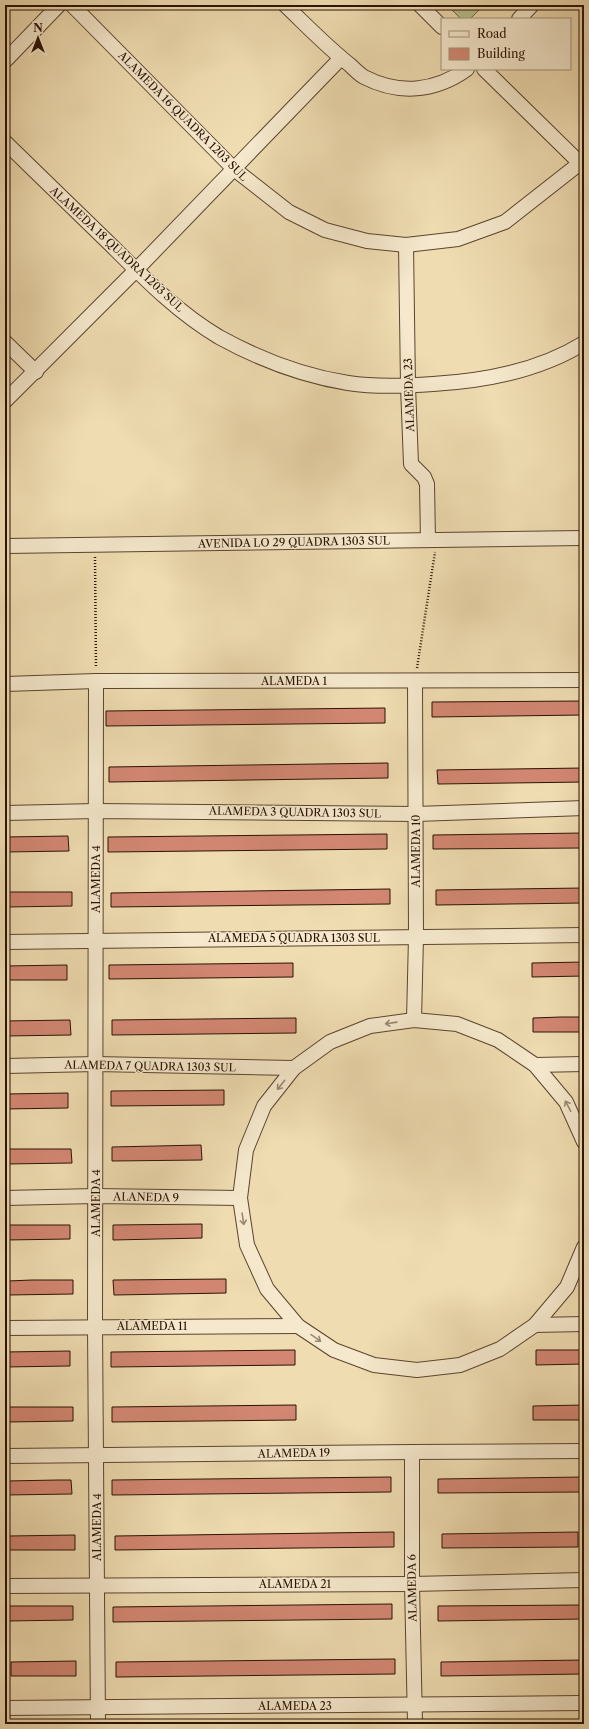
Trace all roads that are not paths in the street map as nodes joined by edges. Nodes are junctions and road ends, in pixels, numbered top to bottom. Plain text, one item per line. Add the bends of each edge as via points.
1 (59, 5) edge
2 (72, 5) edge
3 (285, 5) edge
4 (420, 5) edge
5 (532, 5) edge
6 (520, 18) edge
7 (441, 26) edge
8 (341, 58) junction
9 (5, 61) edge
10 (465, 70) edge
11 (485, 70) edge
12 (5, 142) edge
13 (583, 164) edge
14 (234, 169) junction
15 (406, 245) junction
16 (136, 270) junction
17 (5, 342) edge
18 (584, 344) edge
19 (36, 372) junction
20 (408, 386) junction
21 (5, 402) edge
22 (584, 538) edge
23 (432, 540) junction
24 (5, 546) edge
25 (584, 680) edge
26 (96, 682) junction
27 (415, 682) junction
28 (5, 684) edge
29 (584, 808) edge
30 (96, 811) junction
31 (5, 813) edge
32 (416, 814) junction
33 (584, 935) edge
34 (416, 937) junction
35 (96, 940) junction
36 (5, 942) edge
37 (414, 1020) junction
38 (96, 1064) junction
39 (584, 1064) edge
40 (534, 1065) junction
41 (5, 1066) edge
42 (294, 1068) junction
43 (584, 1142) edge
44 (96, 1196) junction
45 (5, 1198) edge
46 (240, 1198) junction
47 (584, 1247) edge
48 (584, 1324) edge
49 (535, 1325) junction
50 (298, 1326) junction
51 (95, 1327) junction
52 (5, 1328) edge
53 (584, 1451) edge
54 (412, 1452) junction
55 (97, 1455) junction
56 (5, 1456) edge
57 (584, 1580) edge
58 (97, 1584) junction
59 (412, 1584) junction
60 (5, 1586) edge
61 (584, 1703) edge
62 (415, 1705) junction
63 (98, 1707) junction
64 (5, 1708) edge
65 (98, 1724) edge
66 (415, 1724) edge

1 - 9 street
2 - 14 street, ALAMEDA 16 QUADRA 1203 SUL
3 - 8 street
4 - 7 street
5 - 6 street
8 - 10 street via 363,76 392,88 423,88 441,84
8 - 14 street
11 - 13 street
12 - 16 street, ALAMEDA 18 QUADRA 1203 SUL
13 - 15 street, ALAMEDA 16 QUADRA 1203 SUL via 505,222 458,239
14 - 15 street, ALAMEDA 16 QUADRA 1203 SUL via 289,212 325,230 367,241
14 - 16 street
15 - 20 street, ALAMEDA 23
16 - 19 street
16 - 20 street, ALAMEDA 18 QUADRA 1203 SUL via 180,310 218,336 270,362 350,384
17 - 19 street
18 - 20 street, ALAMEDA 18 QUADRA 1203 SUL via 512,373 464,382
19 - 21 street
20 - 23 street, ALAMEDA 23 via 411,464 424,477 426,484
22 - 23 street, AVENIDA LO 29 QUADRA 1303 SUL
23 - 24 street, AVENIDA LO 29 QUADRA 1303 SUL
25 - 27 street, ALAMEDA 1
26 - 27 street, ALAMEDA 1
26 - 28 street, ALAMEDA 1
26 - 30 street, ALAMEDA 4
27 - 32 street, ALAMEDA 10
29 - 32 street, ALAMEDA 3 QUADRA 1303 SUL
30 - 31 street, ALAMEDA 3 QUADRA 1303 SUL
30 - 32 street, ALAMEDA 3 QUADRA 1303 SUL
30 - 35 street, ALAMEDA 4
32 - 34 street, ALAMEDA 10
33 - 34 street, ALAMEDA 5 QUADRA 1303 SUL
34 - 35 street, ALAMEDA 5 QUADRA 1303 SUL
34 - 37 street, ALAMEDA 10
35 - 36 street, ALAMEDA 5 QUADRA 1303 SUL
35 - 38 street, ALAMEDA 4
37 - 40 street via 457,1024 498,1040
37 -> 42 street via 370,1026 330,1042
38 - 41 street, ALAMEDA 7 QUADRA 1303 SUL
38 - 42 street, ALAMEDA 7 QUADRA 1303 SUL
38 - 44 street, ALAMEDA 4
39 - 40 street
43 -> 40 street via 566,1102
42 -> 46 street via 264,1106 246,1150
44 - 45 street, ALANEDA 9
44 - 46 street, ALANEDA 9
44 - 51 street, ALAMEDA 4
46 -> 50 street via 247,1245 267,1289
47 - 49 street via 567,1287
48 - 49 street
50 -> 49 street via 334,1350 374,1365 417,1370 460,1365 487,1355
50 - 51 street, ALAMEDA 11
51 - 52 street, ALAMEDA 11
51 - 55 street, ALAMEDA 4
53 - 54 street, ALAMEDA 19
54 - 55 street, ALAMEDA 19
54 - 59 street, ALAMEDA 6
55 - 56 street, ALAMEDA 19
55 - 58 street, ALAMEDA 4
57 - 59 street, ALAMEDA 21
58 - 59 street, ALAMEDA 21
58 - 60 street, ALAMEDA 21
58 - 63 street, ALAMEDA 4
59 - 62 street, ALAMEDA 6
61 - 62 street, ALAMEDA 23
62 - 63 street, ALAMEDA 23
62 - 66 street, ALAMEDA 6
63 - 64 street, ALAMEDA 23
63 - 65 street, ALAMEDA 4

